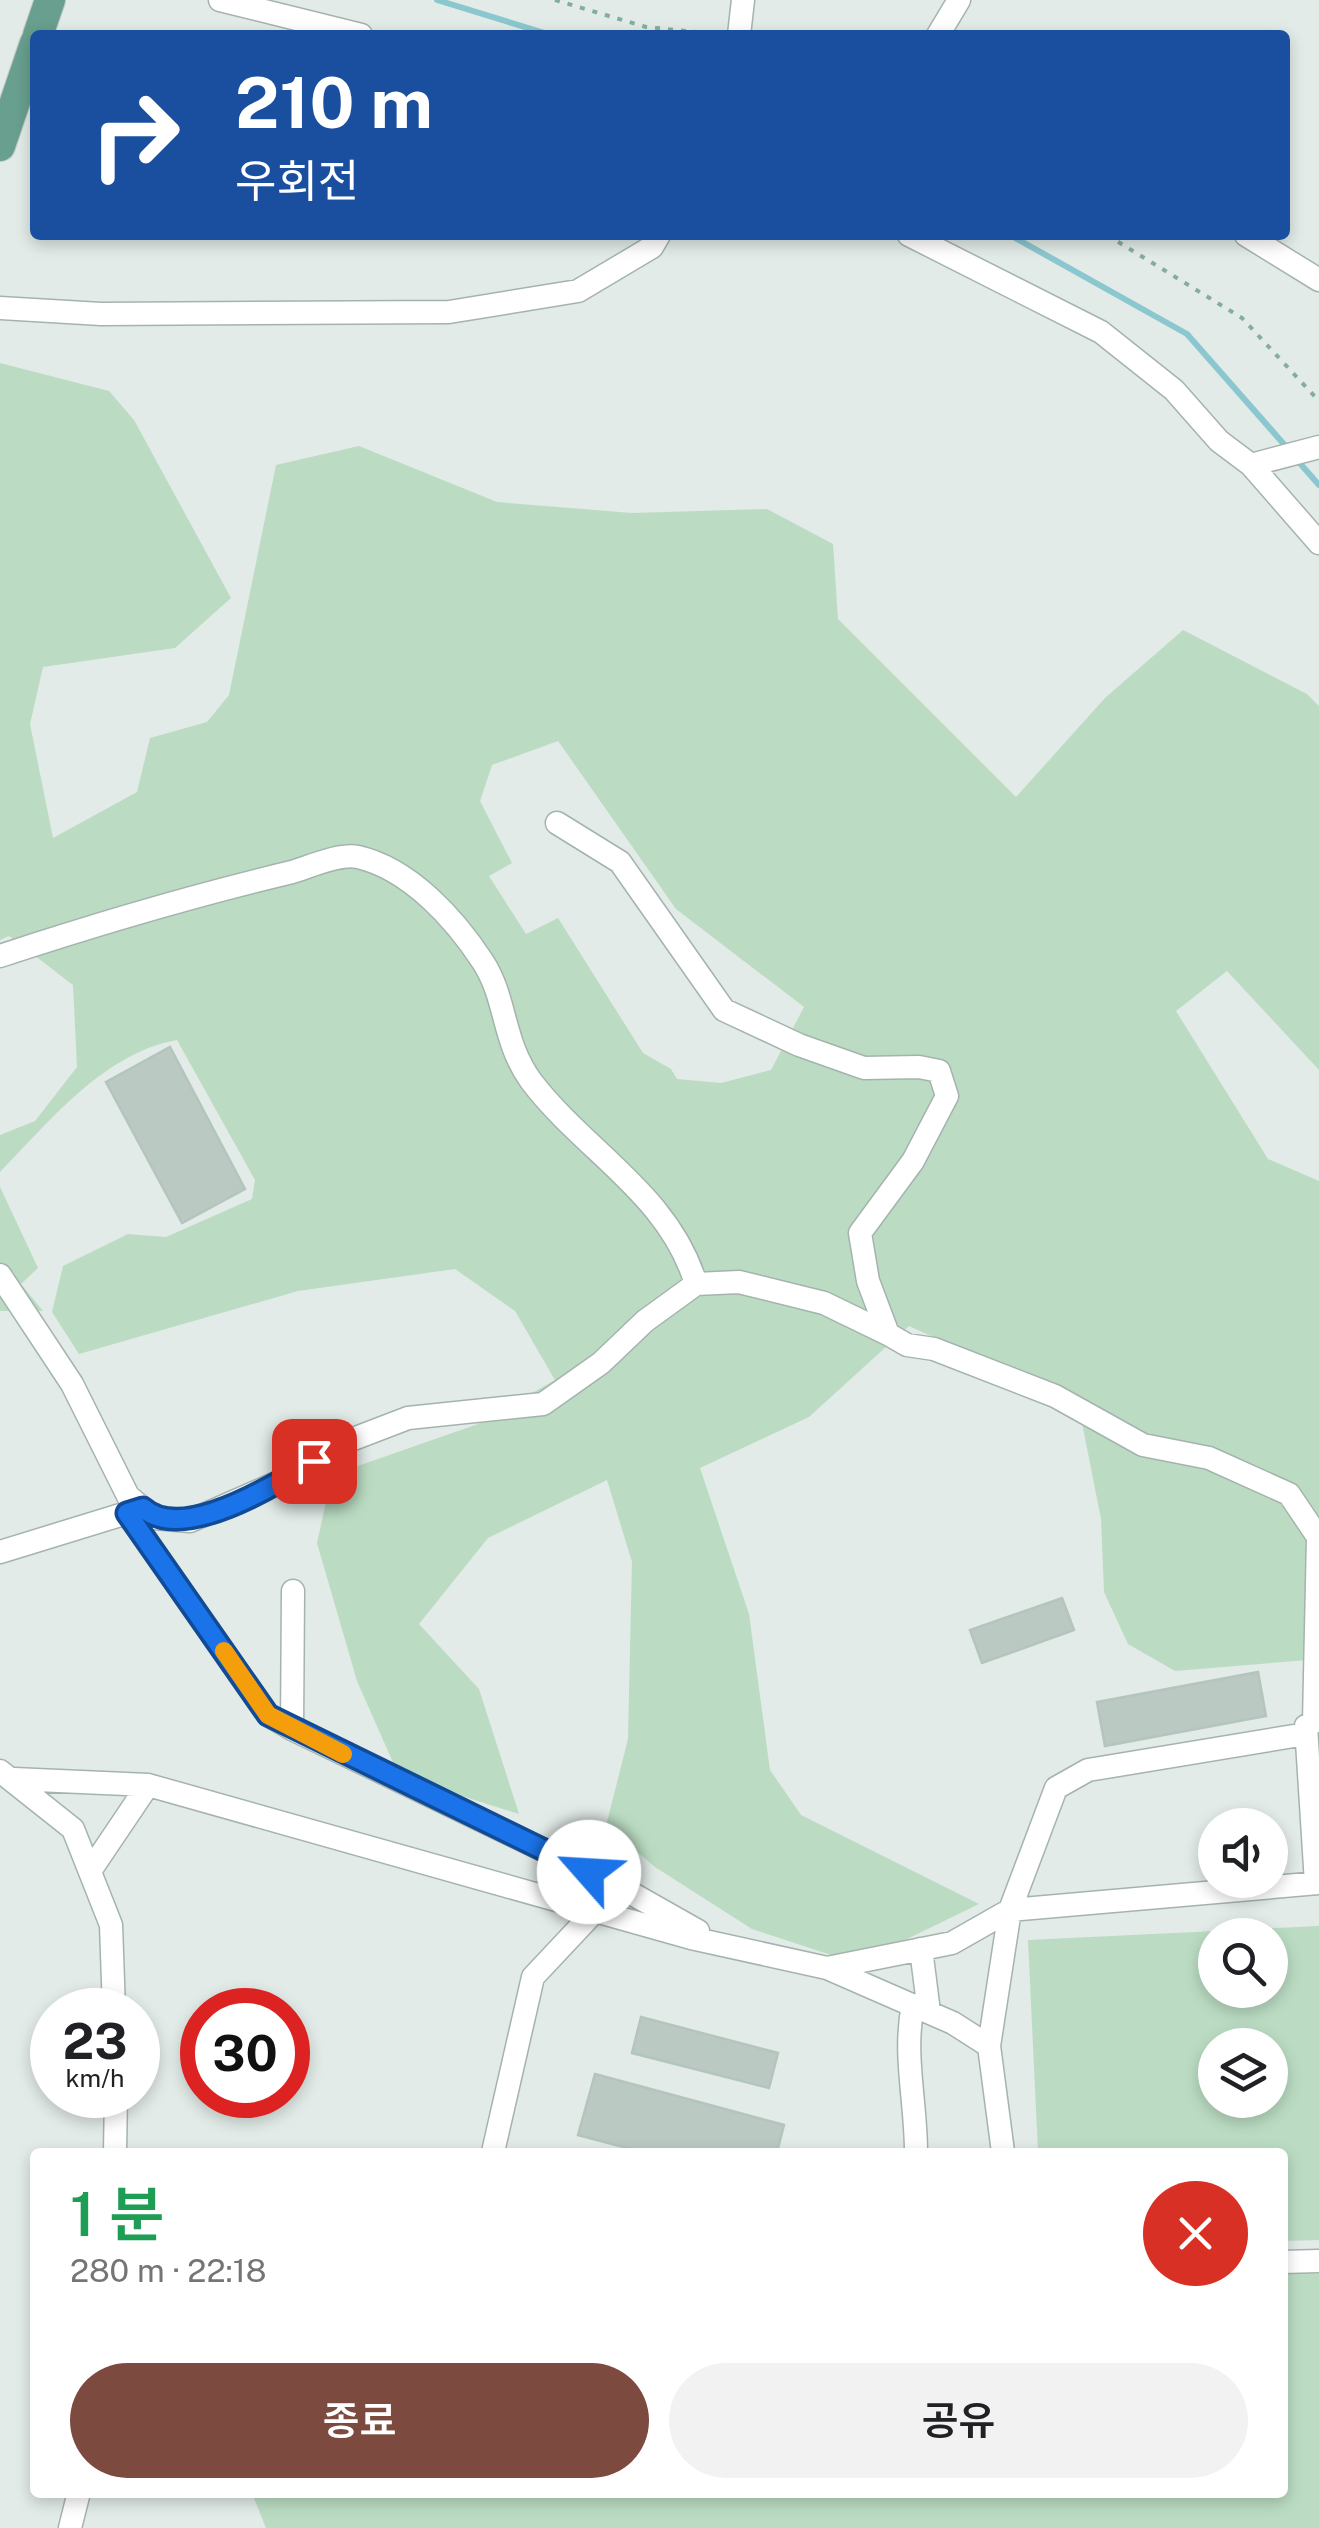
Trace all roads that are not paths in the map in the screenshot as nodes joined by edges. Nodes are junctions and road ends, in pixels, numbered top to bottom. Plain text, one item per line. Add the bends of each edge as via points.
1 (50, 0) edge
2 (220, 0) edge
3 (744, 0) edge
4 (959, 0) edge
5 (40, 30) edge
6 (341, 30) edge
7 (740, 30) edge
8 (941, 30) edge
9 (30, 58) edge
10 (0, 146) edge
11 (656, 240) edge
12 (919, 240) edge
13 (1254, 240) edge
14 (1319, 280) edge
15 (0, 308) edge
16 (1319, 447) edge
17 (1251, 465) junction
18 (1319, 544) edge
19 (557, 823) dead end
20 (0, 956) edge
21 (0, 1274) edge
22 (696, 1284) junction
23 (888, 1334) junction
24 (135, 1510) junction
25 (0, 1552) edge
26 (293, 1592) dead end
27 (1311, 1726) edge
28 (292, 1729) junction
29 (7, 1775) edge
30 (148, 1785) junction
31 (90, 1871) junction
32 (1318, 1883) edge
33 (1010, 1910) junction
34 (594, 1911) junction
35 (956, 1941) junction
36 (723, 1945) junction
37 (921, 1950) junction
38 (1000, 1958) junction
39 (828, 1968) junction
40 (113, 1988) edge
41 (921, 2008) junction
42 (989, 2046) junction
43 (116, 2118) edge
44 (115, 2148) edge
45 (495, 2148) edge
46 (916, 2148) edge
47 (1002, 2148) edge
48 (1319, 2261) edge
49 (1288, 2262) edge
50 (78, 2498) edge
51 (70, 2528) edge

1 - 5 main road
2 - 6 street
3 - 7 street
4 - 8 street
9 - 10 main road
11 - 15 street via 578,291 449,312 101,314
12 - 17 street via 1101,332 1174,390 1219,441
13 - 14 street
16 - 17 street
17 - 18 street
19 - 23 street via 620,862 724,1010 864,1068 939,1071 947,1096 913,1161 860,1233 868,1281
20 - 22 street via 148,907 356,856 421,888 483,962 506,1038 528,1076 657,1210 686,1248
21 - 24 street via 72,1384
22 - 23 street via 739,1282 824,1303
22 - 24 street via 543,1404 408,1418 190,1521
23 - 27 street via 1055,1396 1143,1445 1209,1458 1288,1494 1318,1537
24 - 25 street
24 - 28 street via 268,1715
26 - 28 street
27 - 32 street
27 - 33 street via 1088,1770 1056,1788
28 - 36 street via 622,1888
29 - 30 street
29 - 31 street via 73,1829
30 - 31 street
30 - 34 street
31 - 40 street via 111,1925
32 - 33 street
33 - 35 street
33 - 38 street
34 - 36 street
34 - 45 street via 533,1977
35 - 37 street
35 - 38 street
36 - 39 street
37 - 39 street
37 - 41 street
38 - 42 street
39 - 41 street
41 - 42 street
41 - 46 street via 906,2040
42 - 47 street
43 - 44 street
48 - 49 street
50 - 51 street

